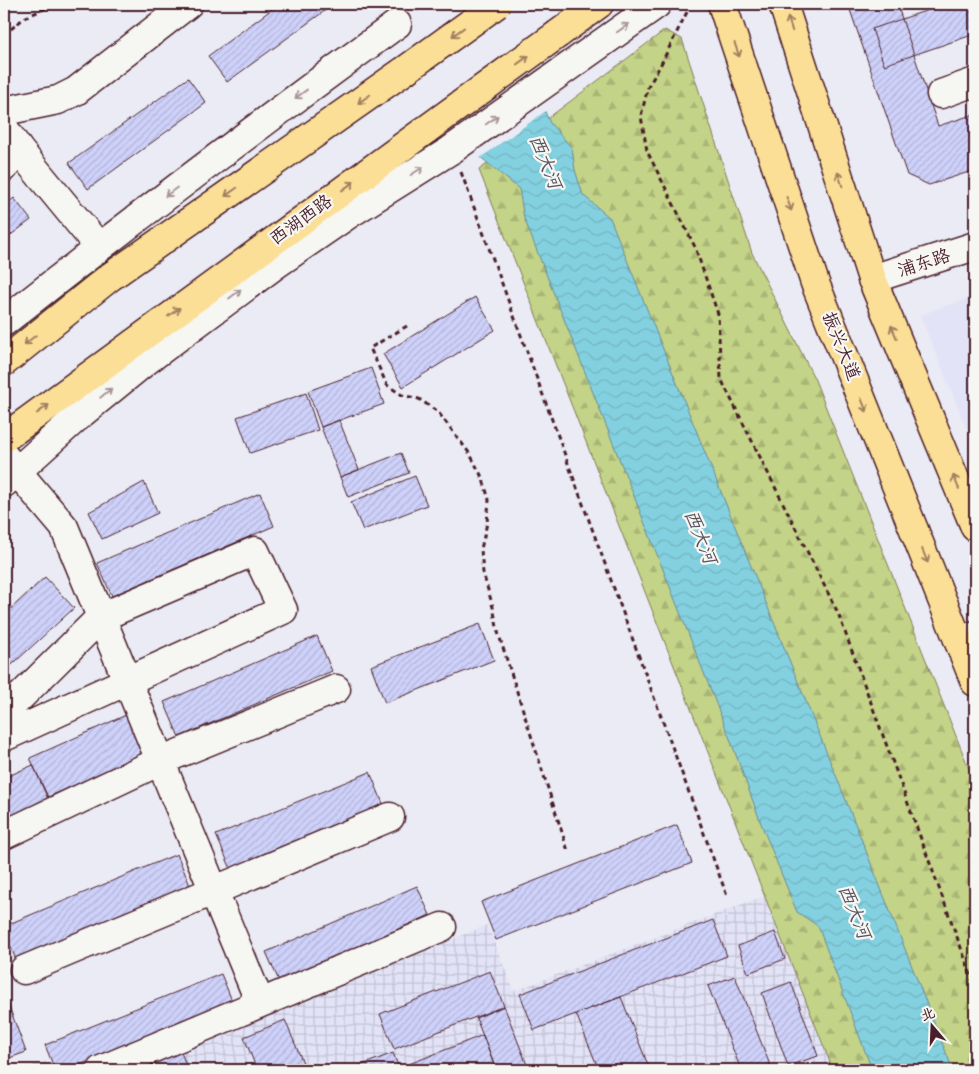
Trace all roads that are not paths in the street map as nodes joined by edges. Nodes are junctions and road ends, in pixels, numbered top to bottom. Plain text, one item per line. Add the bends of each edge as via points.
1 (188, 4) edge
2 (497, 4) edge
3 (599, 4) edge
4 (657, 4) edge
5 (722, 4) edge
6 (783, 4) edge
7 (397, 24) dead end
8 (975, 82) edge
9 (941, 94) dead end
10 (4, 111) edge
11 (4, 128) edge
12 (12, 159) edge
13 (975, 246) edge
14 (99, 247) junction
15 (110, 278) junction
16 (872, 279) junction
17 (4, 322) edge
18 (4, 328) edge
19 (4, 362) edge
20 (4, 438) edge
21 (8, 470) edge
22 (975, 527) edge
23 (101, 617) junction
24 (967, 638) edge
25 (127, 681) junction
26 (975, 682) edge
27 (336, 689) dead end
28 (4, 713) edge
29 (4, 737) edge
30 (160, 761) junction
31 (390, 818) dead end
32 (4, 835) edge
33 (214, 890) junction
34 (442, 926) dead end
35 (24, 970) dead end
36 (260, 1003) junction
37 (101, 1070) edge

1 - 10 street via 76,91 58,100
2 -> 15 main road, bridge
20 -> 3 main road, 西湖西路, bridge
21 -> 4 street via 168,344 275,265 452,149
5 -> 24 main road, 振兴大道 via 815,283
16 -> 6 main road
7 -> 14 street
8 - 9 street
11 - 12 street
12 - 14 street
13 - 16 street, 浦东路
14 - 17 street
15 - 18 street
15 -> 19 main road
22 -> 16 main road
21 - 23 street via 64,527
23 - 25 street
23 - 25 street via 255,551 283,610
23 - 28 street
24 - 26 main road, 振兴大道
25 - 29 street
25 - 30 street
27 - 30 street
30 - 32 street
30 - 33 street
31 - 33 street
33 - 35 street
33 - 36 street
34 - 36 street
36 - 37 street

